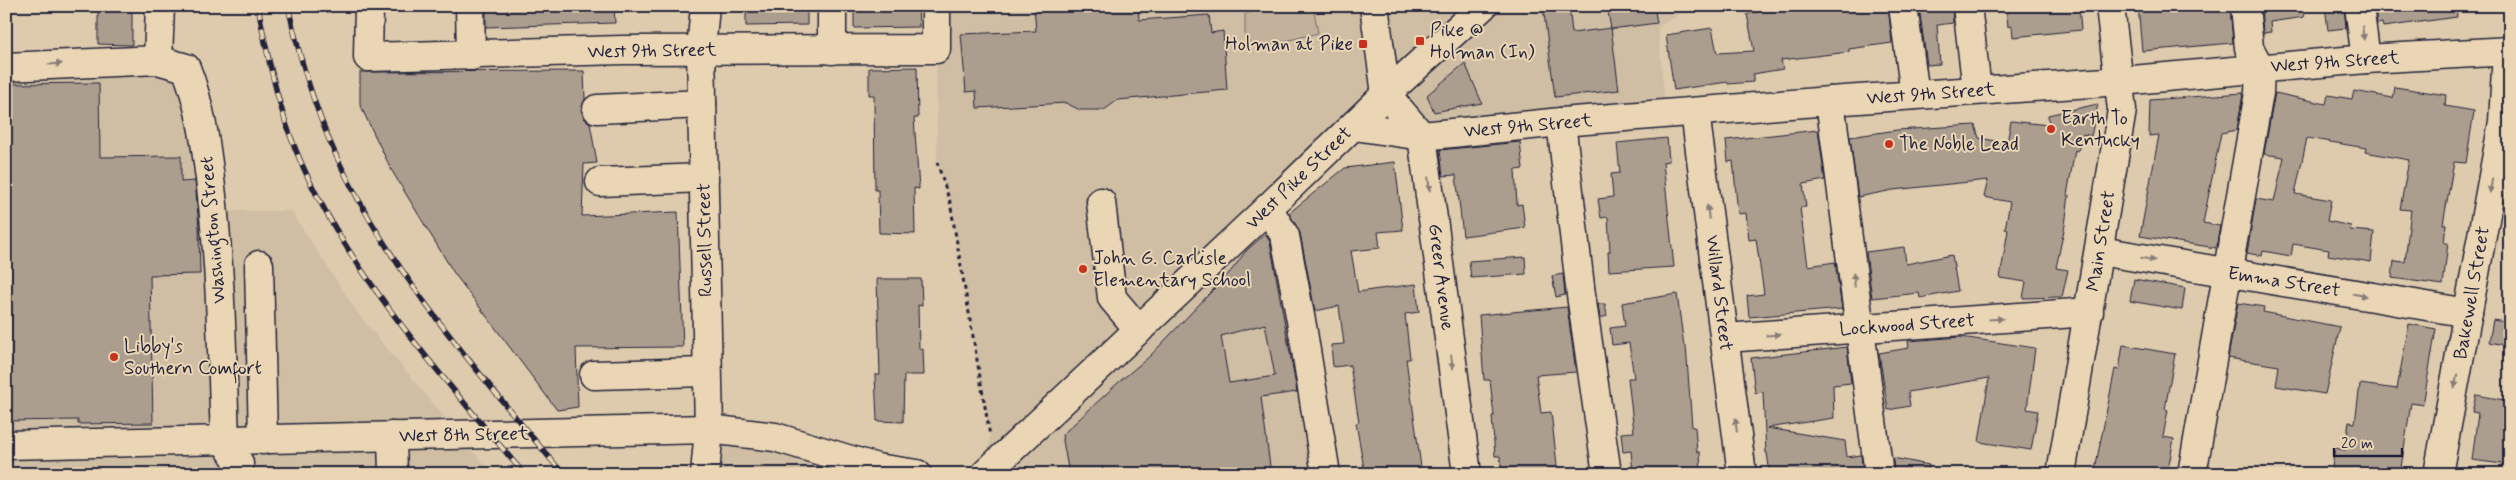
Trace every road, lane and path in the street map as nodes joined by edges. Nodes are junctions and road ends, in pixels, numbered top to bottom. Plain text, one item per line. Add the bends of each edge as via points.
1 (160, 6) edge
2 (369, 6) edge
3 (470, 6) edge
4 (705, 6) edge
5 (832, 6) edge
6 (936, 6) edge
7 (1374, 6) edge
8 (1903, 6) edge
9 (1967, 6) edge
10 (2110, 6) edge
11 (2245, 6) edge
12 (2359, 6) edge
13 (1476, 9) edge
14 (701, 50) junction
15 (832, 50) junction
16 (2508, 51) edge
17 (471, 56) junction
18 (2366, 59) junction
19 (158, 60) junction
20 (6, 66) edge
21 (2260, 68) junction
22 (2121, 81) junction
23 (1977, 90) junction
24 (1386, 94) junction
25 (1915, 95) junction
26 (1830, 101) junction
27 (702, 104) junction
28 (597, 109) dead end
29 (1695, 112) junction
30 (1561, 122) junction
31 (1354, 126) junction
32 (1422, 136) junction
33 (937, 162) dead end
34 (704, 178) junction
35 (600, 182) dead end
36 (1101, 202) dead end
37 (1268, 208) junction
38 (2100, 251) junction
39 (258, 265) dead end
40 (2226, 273) junction
41 (2089, 312) junction
42 (2468, 313) junction
43 (1860, 328) junction
44 (1139, 330) junction
45 (1725, 338) junction
46 (708, 372) junction
47 (594, 375) dead end
48 (708, 429) junction
49 (392, 436) junction
50 (990, 437) dead end
51 (263, 440) junction
52 (225, 441) junction
53 (6, 445) edge
54 (239, 474) edge
55 (393, 474) edge
56 (705, 474) edge
57 (917, 474) edge
58 (985, 474) edge
59 (1326, 474) edge
60 (1467, 474) edge
61 (1607, 474) edge
62 (1742, 474) edge
63 (1878, 474) edge
64 (2061, 474) edge
65 (2192, 474) edge
66 (2438, 474) edge

1 - 19 street
2 - 17 street, West 9th Street via 368,57
3 - 17 street
4 - 14 street, Russell Street
5 - 15 street
6 - 15 street, West 9th Street via 936,49
7 - 24 street
8 - 25 street
9 - 23 street
10 - 22 street, Main Street
11 - 21 street via 2248,48
12 -> 18 street
13 - 24 street, West Pike Street
14 - 15 street, West 9th Street
14 - 17 street, West 9th Street
14 - 27 street, Russell Street
16 - 18 street, West 9th Street
16 -> 42 street, Bakewell Street via 2503,122
18 - 21 street, West 9th Street
20 -> 19 street
19 - 52 street, Washington Street via 186,68 196,93 204,132 218,246
21 - 22 street, West 9th Street
21 - 40 street
22 - 23 street, West 9th Street
22 - 38 street, Main Street via 2122,110
23 - 25 street, West 9th Street
24 - 31 street, West Pike Street
24 - 32 street
25 - 26 street, West 9th Street
26 - 29 street, West 9th Street
43 -> 26 street
27 - 28 street
27 - 34 street, Russell Street
29 - 30 street, West 9th Street
45 -> 29 street, Willard Street
30 - 32 street, West 9th Street
30 - 61 street via 1581,295
31 - 32 street, West 9th Street
31 - 37 street, West Pike Street
32 -> 60 street, Greer Avenue
33 - 50 path via 950,202
34 - 35 street
34 - 46 street, Russell Street
36 - 44 street via 1112,298
37 - 44 street, West Pike Street
37 - 59 street via 1285,236
38 -> 40 street, Emma Street
38 - 41 street, Main Street
39 - 51 street
40 -> 42 street, Emma Street
40 - 65 street
43 -> 41 street, Lockwood Street
41 - 64 street, Main Street
42 -> 66 street, Bakewell Street
45 -> 43 street, Lockwood Street
43 - 63 street
44 - 58 street, West Pike Street
62 -> 45 street, Willard Street
46 - 47 street
46 - 48 street, Russell Street
48 - 49 street, West 8th Street
48 - 56 street, Russell Street
48 - 57 street, West 8th Street via 775,437 876,468
49 - 51 street, West 8th Street
49 - 55 street
51 - 52 street, West 8th Street
52 - 53 street, West 8th Street
52 - 54 street via 239,463

